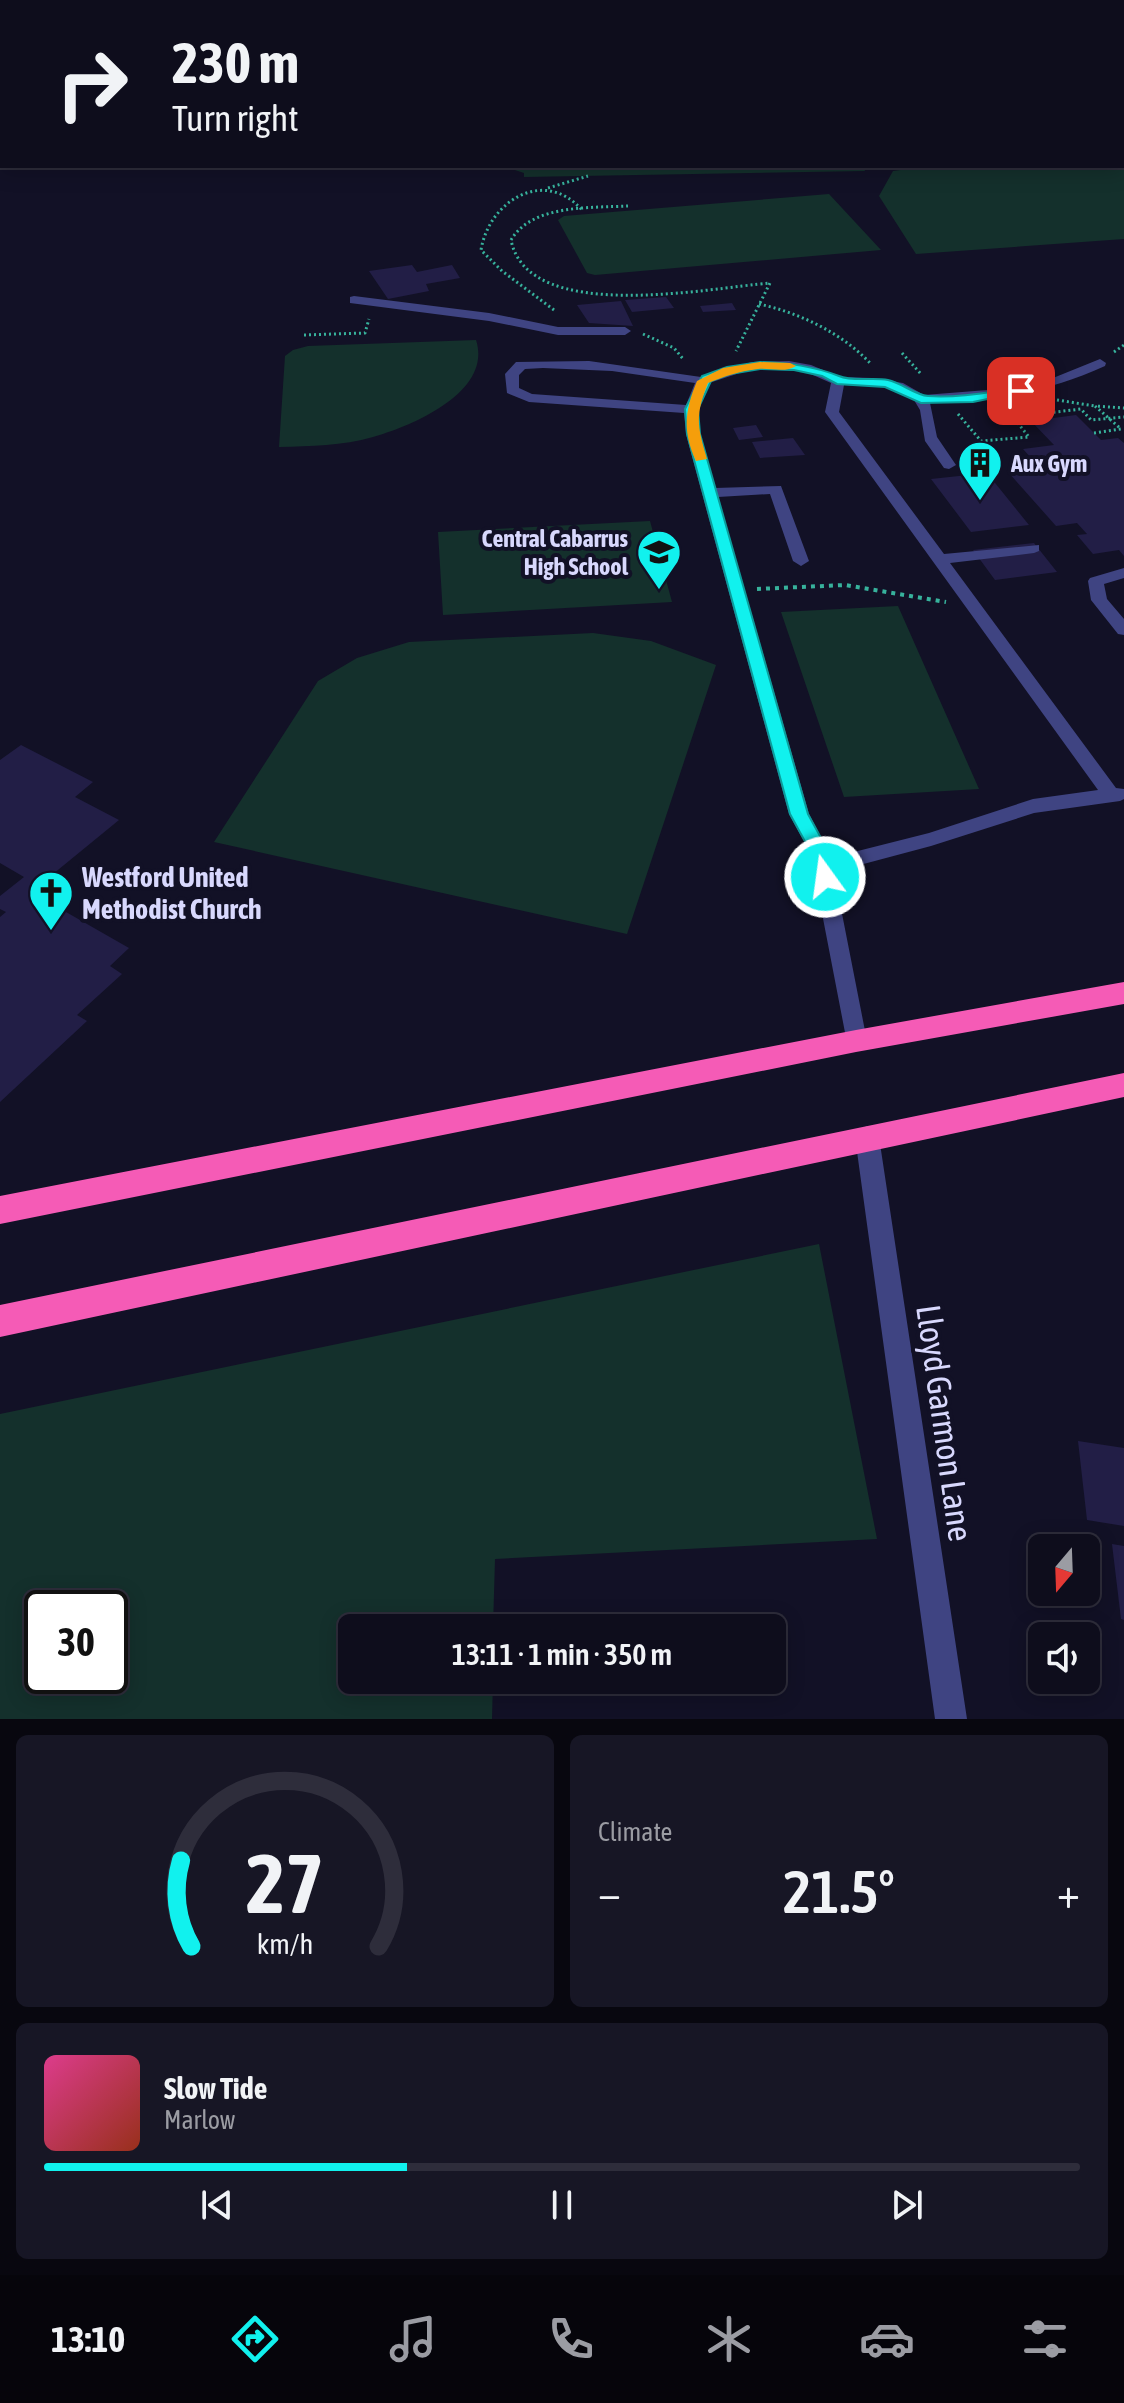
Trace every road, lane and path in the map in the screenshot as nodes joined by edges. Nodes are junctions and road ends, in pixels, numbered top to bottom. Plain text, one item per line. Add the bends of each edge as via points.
1 (588, 176) dead end
2 (539, 190) junction
3 (628, 206) dead end
4 (582, 210) junction
5 (354, 300) dead end
6 (374, 302) junction
7 (759, 304) junction
8 (562, 317) dead end
9 (625, 331) joint
10 (304, 335) dead end
11 (1100, 363) dead end
12 (727, 370) junction
13 (705, 380) junction
14 (837, 381) junction
15 (886, 384) junction
16 (921, 399) junction
17 (1124, 408) edge
18 (691, 409) junction
19 (1122, 429) edge
20 (1094, 433) dead end
21 (949, 465) dead end
22 (710, 493) junction
23 (1034, 548) dead end
24 (941, 559) junction
25 (801, 561) dead end
26 (1124, 573) edge
27 (754, 589) dead end
28 (959, 603) dead end
29 (1124, 630) edge
30 (1118, 794) edge
31 (834, 864) junction
32 (1124, 993) edge
33 (856, 1041) junction
34 (1124, 1085) edge
35 (867, 1137) junction
36 (0, 1210) edge
37 (0, 1321) edge
38 (951, 1719) edge

1 - 2 path
2 - 4 path via 571,197
2 - 8 path via 498,211 485,226 481,250
3 - 4 path
4 - 7 path via 519,225 509,238 516,261 545,283 588,293 770,283
5 - 6 street
6 - 9 street via 558,331
6 - 10 path via 365,333
7 - 12 path
7 - 15 path via 783,309 842,340 867,359
9 - 13 path via 674,348
11 - 16 street via 1040,388 973,399
12 - 13 street
12 - 14 street via 794,366
13 - 18 street
13 - 18 street via 548,363 521,365 512,374 512,390 529,398
14 - 15 street
14 - 24 street via 832,412
15 - 16 street
16 - 21 street via 934,445
17 - 19 path via 1095,406
18 - 22 street
19 - 20 path
22 - 25 street via 776,489
22 - 31 street via 799,814
23 - 24 street
24 - 30 street
26 - 29 street via 1096,581 1099,600
27 - 28 path via 845,585
30 - 31 street via 1033,806
31 - 33 street via 825,877
32 - 33 highway
33 - 36 highway
34 - 35 highway
35 - 37 highway
35 - 38 street, Lloyd Garmon Lane

